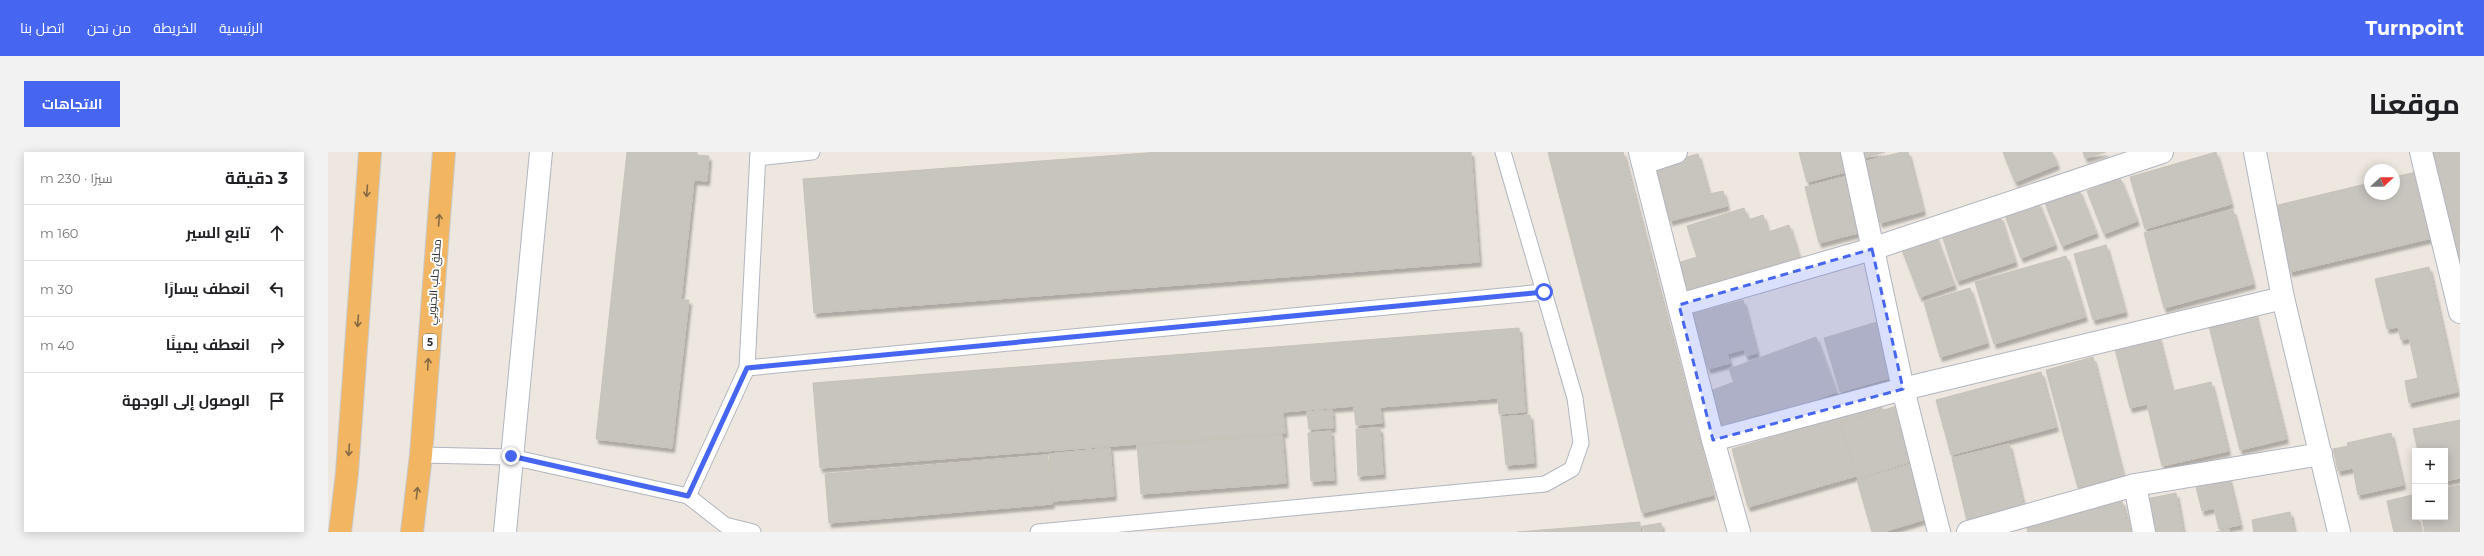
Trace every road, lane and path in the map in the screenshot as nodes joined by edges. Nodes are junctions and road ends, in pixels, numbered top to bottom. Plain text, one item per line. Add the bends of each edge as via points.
1 (370, 152) edge
2 (444, 152) edge
3 (541, 152) edge
4 (812, 152) edge
5 (1503, 152) edge
6 (1676, 152) edge
7 (1852, 152) edge
8 (2162, 152) edge
9 (2255, 152) edge
10 (2421, 152) edge
11 (758, 155) edge
12 (1641, 158) edge
13 (1872, 248) junction
14 (1544, 292) junction
15 (2283, 298) junction
16 (1679, 305) junction
17 (2460, 312) edge
18 (747, 368) junction
19 (1904, 389) junction
20 (1713, 440) junction
21 (2321, 454) junction
22 (421, 455) junction
23 (511, 456) junction
24 (2135, 485) junction
25 (688, 496) junction
26 (340, 532) edge
27 (412, 532) edge
28 (504, 532) edge
29 (753, 532) edge
30 (1038, 532) edge
31 (1739, 532) edge
32 (1938, 532) edge
33 (1968, 532) edge
34 (2144, 532) edge
35 (2339, 532) edge

1 -> 26 highway via 347,473
22 -> 2 highway, محلق حلب الجنوبي / 5
3 - 23 street
4 - 11 lane
5 - 14 lane
6 - 12 street
7 - 13 street
8 - 13 street
9 - 15 street
10 - 17 street
11 - 18 lane
12 - 16 street
13 - 16 street
13 - 19 street
14 - 18 lane
14 - 30 lane via 1575,398 1581,443 1572,469 1545,484
15 - 19 street
15 - 21 street
16 - 20 street
18 - 25 lane
19 - 20 street
19 - 32 street
20 - 31 street
21 - 24 street
21 - 35 street
22 - 23 lane
27 -> 22 highway, محلق حلب الجنوبي / 5
23 - 25 lane
23 - 28 street
24 - 33 street
24 - 34 street
25 - 29 lane via 725,525

